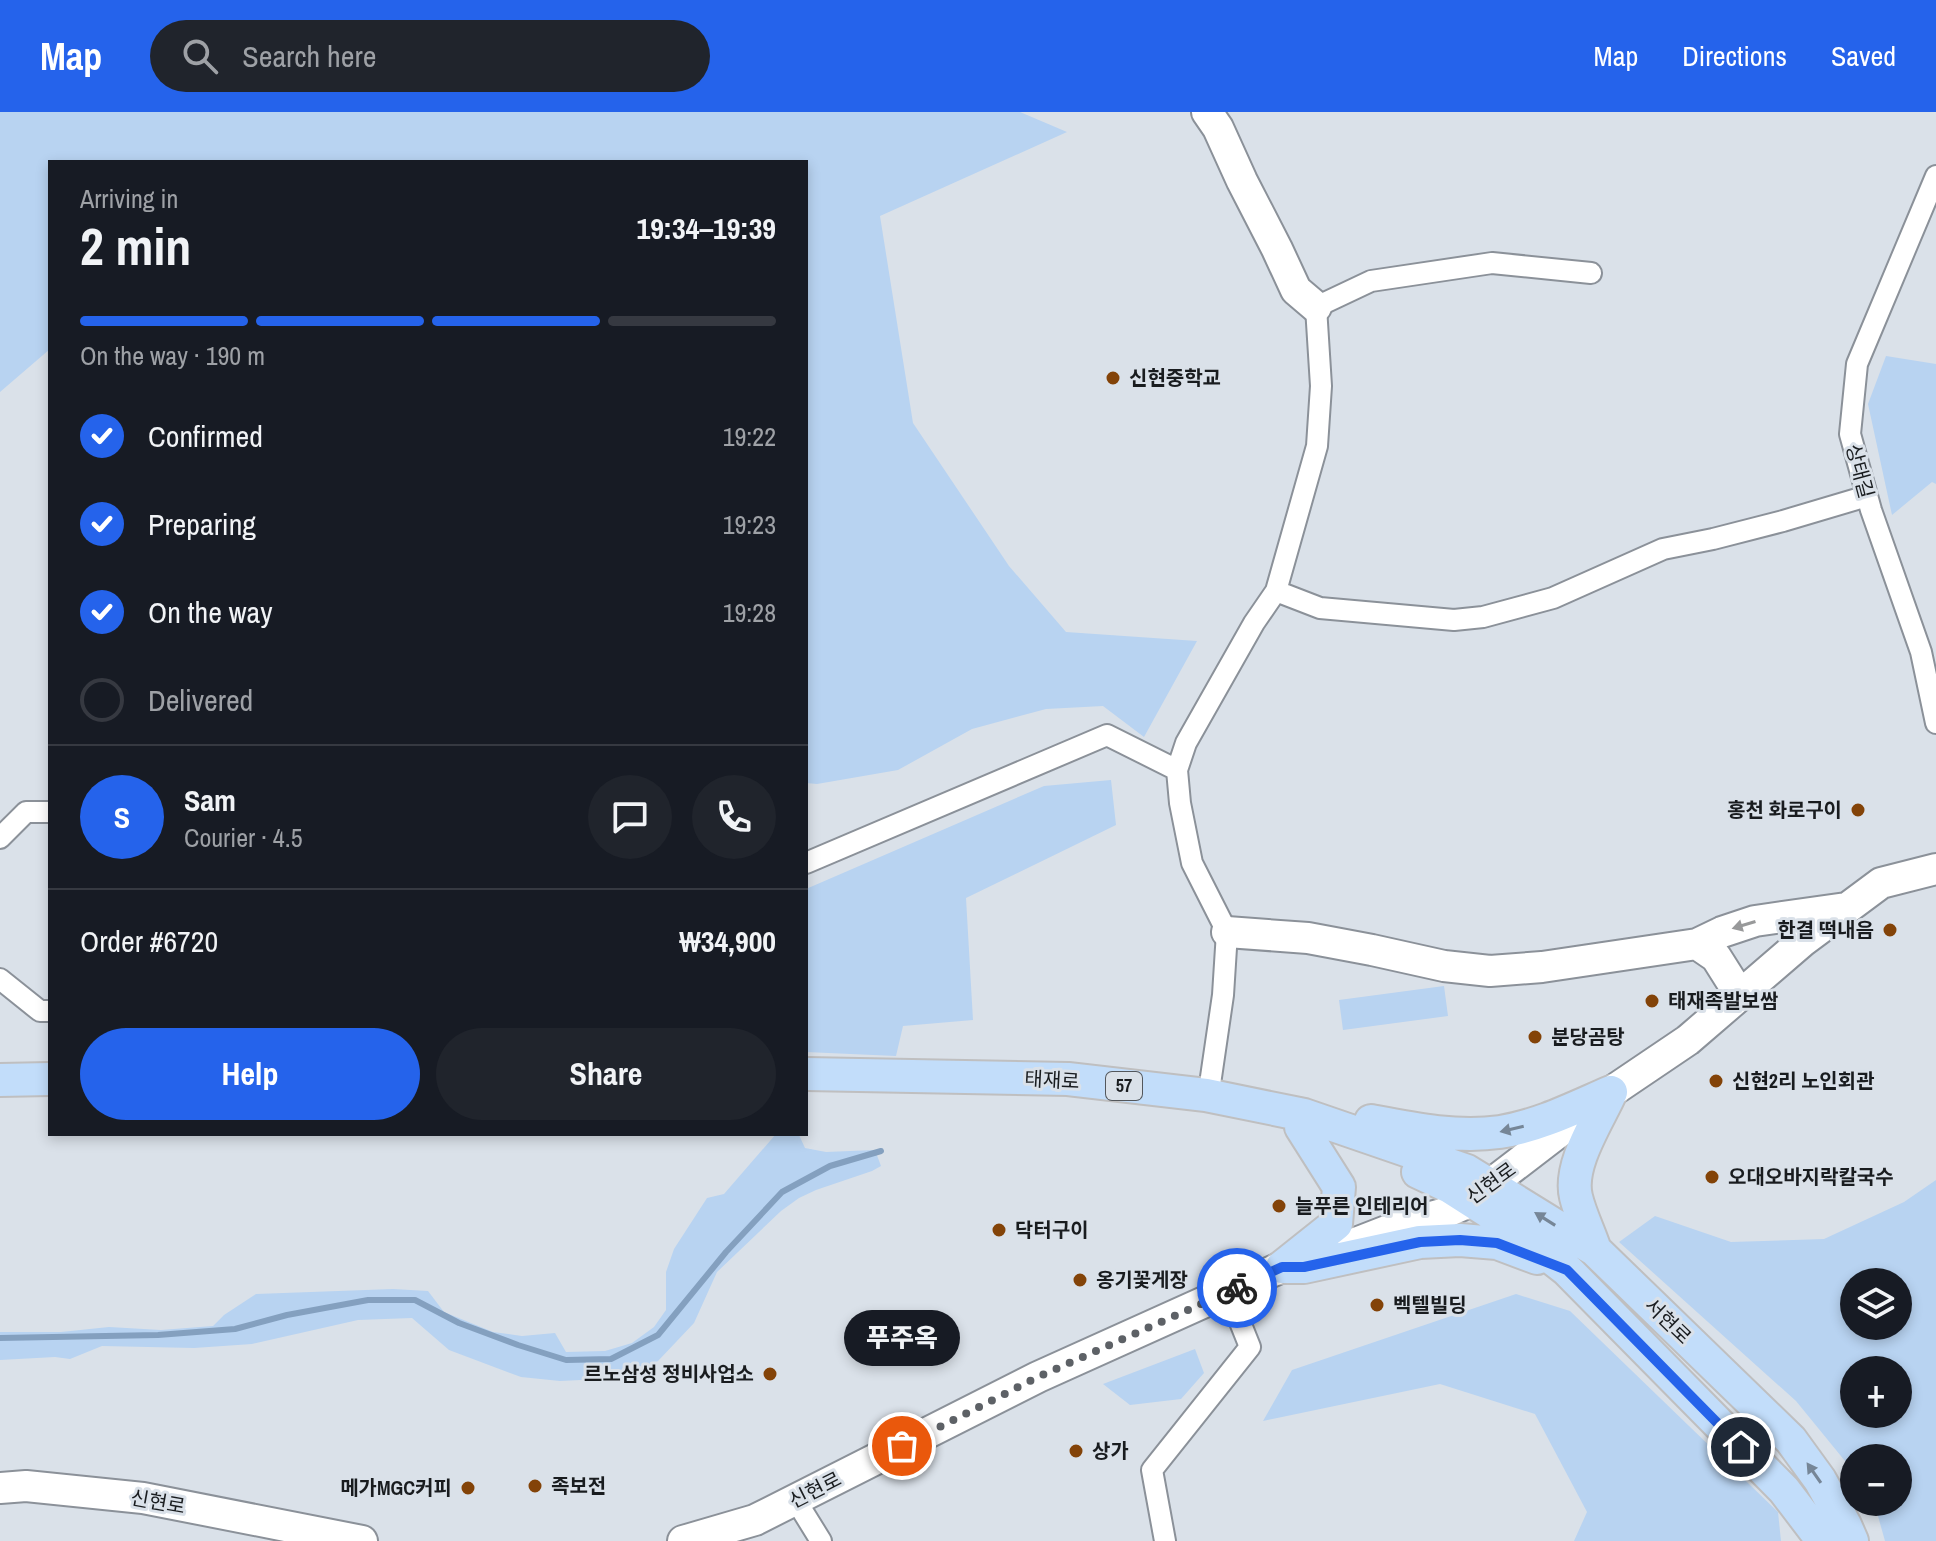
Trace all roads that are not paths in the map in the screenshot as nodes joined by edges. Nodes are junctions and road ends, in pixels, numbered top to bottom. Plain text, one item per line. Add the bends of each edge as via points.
1 (1207, 112) edge
2 (1936, 176) edge
3 (1591, 273) dead end
4 (1316, 307) junction
5 (1867, 496) junction
6 (1276, 591) junction
7 (1936, 723) edge
8 (1177, 770) junction
9 (48, 812) edge
10 (0, 838) edge
11 (808, 862) edge
12 (1936, 869) edge
13 (1848, 907) junction
14 (1227, 932) junction
15 (1697, 944) junction
16 (0, 979) edge
17 (1740, 995) junction
18 (48, 1011) edge
19 (0, 1067) edge
20 (48, 1067) edge
21 (808, 1074) edge
22 (48, 1079) edge
23 (1068, 1079) junction
24 (0, 1080) edge
25 (1210, 1084) junction
26 (808, 1086) edge
27 (1611, 1092) junction
28 (1294, 1114) junction
29 (1428, 1166) joint
30 (1480, 1192) junction
31 (1595, 1250) junction
32 (1282, 1267) junction
33 (1567, 1270) junction
34 (1228, 1292) junction
35 (0, 1488) edge
36 (795, 1499) junction
37 (359, 1541) edge
38 (683, 1541) edge
39 (821, 1541) edge
40 (1165, 1541) edge
41 (1820, 1541) edge
42 (1852, 1541) edge

1 - 4 main road via 1296,290
2 - 5 street, 상태길 via 1857,364 1850,434
3 - 4 street via 1492,263 1371,281
4 - 6 street via 1321,386 1317,446
5 - 6 street via 1663,549 1553,598 1483,617 1454,620 1320,608
5 - 7 street, 상태길 via 1921,652
6 - 8 street via 1193,730
8 - 11 street via 1107,735
8 - 14 street via 1192,863
9 - 10 street via 26,812
12 - 13 main road, 신현로 via 1881,883
13 -> 15 main road via 1755,921
13 - 17 main road, 신현로
14 - 15 main road via 1308,938 1490,971
14 - 25 street
15 - 17 main road via 1716,957
16 - 18 street via 40,1011
17 - 27 main road, 신현로 via 1688,1040
19 - 20 main road
21 - 23 main road, 태재로 / 57
22 - 24 main road
23 - 25 main road via 1116,1076
23 - 28 main road, 태재로 / 57 via 1206,1095
25 - 28 main road
26 - 28 main road, 태재로 / 57 via 1109,1093 1273,1118
27 -> 28 main road via 1502,1132 1405,1128 1309,1108
27 - 30 main road, 신현로
27 - 31 main road via 1575,1176 1575,1195
28 - 29 main road, 태재로 / 57
28 - 32 main road via 1339,1187 1336,1224
29 - 30 main road, 서현로 / 57
31 -> 30 main road, 서현로 / 57
30 - 32 main road, 신현로 via 1442,1214
30 - 33 main road, 서현로 / 57 via 1508,1224
42 -> 31 main road, 서현로 / 57 via 1820,1480 1791,1440
32 - 33 main road via 1420,1242 1460,1240 1497,1243
32 - 34 main road, 신현로
33 - 41 main road, 서현로 / 57 via 1784,1490
34 - 36 main road, 신현로 via 1038,1377
34 - 40 street via 1250,1347 1152,1470
35 - 37 main road, 신현로 via 143,1498
36 - 38 main road, 신현로 via 755,1520
36 - 39 street

